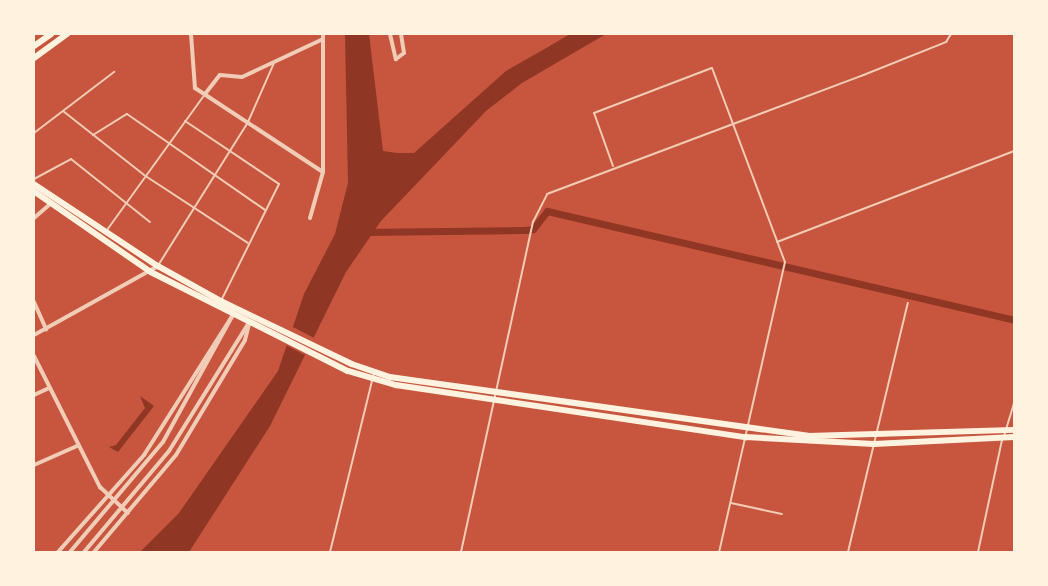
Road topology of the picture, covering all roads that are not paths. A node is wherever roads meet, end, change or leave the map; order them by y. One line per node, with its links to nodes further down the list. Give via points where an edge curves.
1 (51, 34): 8 (main road)
2 (67, 34): 9 (main road)
3 (191, 34): 12 (street, via 195,88)
4 (390, 34): 5 (street, via 396,58 404,53)
5 (401, 34)
6 (951, 34): 16 (lane, via 946,42)
7 (323, 36): 10 (street); 23 (street)
8 (34, 46)
9 (34, 58)
10 (275, 61): 12 (street, via 242,76 220,75); 15 (lane)
11 (114, 72): 13 (lane)
12 (205, 94): 14 (lane); 15 (street)
13 (63, 111): 17 (lane); 18 (lane)
14 (184, 121): 19 (lane); 20 (lane)
15 (248, 122): 20 (lane); 23 (street)
16 (733, 123): 22 (lane); 22 (lane, via 712,68 594,113); 37 (lane)
17 (34, 133)
18 (93, 135): 19 (lane, via 127,114); 24 (lane)
19 (166, 145): 24 (lane); 25 (lane)
20 (230, 151): 25 (lane); 32 (lane, via 279,184)
21 (1014, 151): 37 (lane)
22 (613, 166): 51 (lane, via 547,194 533,222)
23 (323, 172): 34 (street)
24 (144, 175): 30 (lane); 31 (lane)
25 (212, 177): 31 (lane); 32 (lane)
26 (34, 179): 30 (lane, via 70,160)
27 (34, 184): 29 (main road)
28 (34, 191): 29 (main road)
29 (53, 201): 33 (street); 36 (main road); 40 (main road)
30 (125, 202): 35 (lane); 36 (lane)
31 (193, 207): 38 (lane); 39 (lane)
32 (265, 210): 38 (lane)
33 (34, 218)
34 (310, 218)
35 (150, 222)
36 (106, 232): 39 (main road)
37 (777, 242): 55 (lane, via 784,271)
38 (248, 243): 43 (lane)
39 (158, 266): 40 (street); 43 (main road)
40 (151, 272): 43 (main road); 46 (street)
41 (34, 302): 46 (street)
42 (908, 303): 60 (lane)
43 (219, 304): 44 (main road)
44 (235, 312): 45 (main road); 63 (street, via 157,438); 64 (street, via 163,442)
45 (250, 320): 49 (main road, via 273,326); 49 (main road, via 333,363); 66 (street, via 169,451); 67 (street, via 245,340 176,455)
46 (46, 328): 47 (street)
47 (34, 335)
48 (34, 356): 50 (street)
49 (373, 376): 51 (main road); 53 (main road); 73 (lane)
50 (49, 388): 52 (street); 61 (street)
51 (494, 392): 53 (lane); 55 (main road)
52 (34, 395)
53 (492, 399): 57 (main road); 74 (lane)
54 (1014, 404): 56 (lane)
55 (747, 430): 57 (lane); 60 (main road)
56 (1011, 430): 59 (lane); 60 (main road)
57 (746, 437): 60 (main road); 65 (lane)
58 (1014, 437): 59 (main road)
59 (1003, 438): 60 (main road); 77 (lane)
60 (874, 440): 76 (lane)
61 (77, 446): 62 (street); 63 (street)
62 (34, 465)
63 (108, 496): 64 (street); 69 (street)
64 (114, 502): 66 (street); 70 (street)
65 (731, 503): 68 (lane); 75 (lane)
66 (122, 509): 67 (street); 71 (street)
67 (128, 513): 72 (street)
68 (782, 514)
69 (58, 552)
70 (70, 552)
71 (84, 552)
72 (94, 552)
73 (330, 552)
74 (461, 552)
75 (719, 552)
76 (848, 552)
77 (978, 552)

